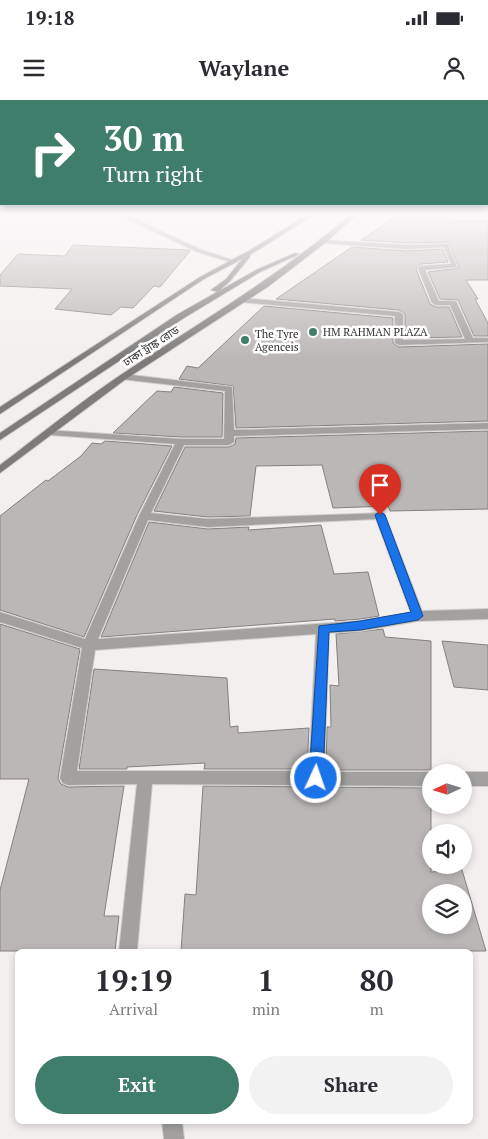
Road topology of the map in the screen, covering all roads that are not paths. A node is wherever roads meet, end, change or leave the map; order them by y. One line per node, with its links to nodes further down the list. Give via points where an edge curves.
1 (232, 261): 11 (main road)
2 (244, 261): 7 (main road, ঢাকা ট্রাঙ্ক রোড, via 228,280)
3 (280, 261): 7 (main road, ঢাকা ট্রাঙ্ক রোড)
4 (296, 261): 6 (main road, ঢাকা ট্রাঙ্ক রোড)
5 (453, 261): 9 (street, via 455,266 421,268 436,303 453,303)
6 (243, 300): 9 (street, via 399,314 398,343); 10 (main road, ঢাকা ট্রাঙ্ক রোড)
7 (181, 316): 15 (main road, ঢাকা ট্রাঙ্ক রোড)
8 (488, 340): 9 (street)
9 (470, 341)
10 (123, 377): 13 (main road, ঢাকা ট্রাঙ্ক রোড); 14 (street, via 229,389)
11 (0, 411)
12 (488, 426): 14 (street)
13 (50, 432): 16 (street); 17 (main road, ঢাকা ট্রাঙ্ক রোড)
14 (229, 433): 16 (street, via 229,442)
15 (0, 437)
16 (181, 442): 18 (street)
17 (0, 470)
18 (144, 516): 20 (street, via 208,523 380,515); 23 (street)
19 (488, 614): 20 (street)
20 (418, 616): 22 (street)
21 (0, 618): 23 (street)
22 (323, 629): 23 (street); 25 (street)
23 (90, 645): 24 (street, via 68,778)
24 (145, 778): 25 (street); 29 (street)
25 (316, 778): 26 (street)
26 (422, 779)
27 (472, 779): 28 (street)
28 (488, 779)
29 (128, 949)
30 (172, 1124): 31 (street)
31 (174, 1139)

